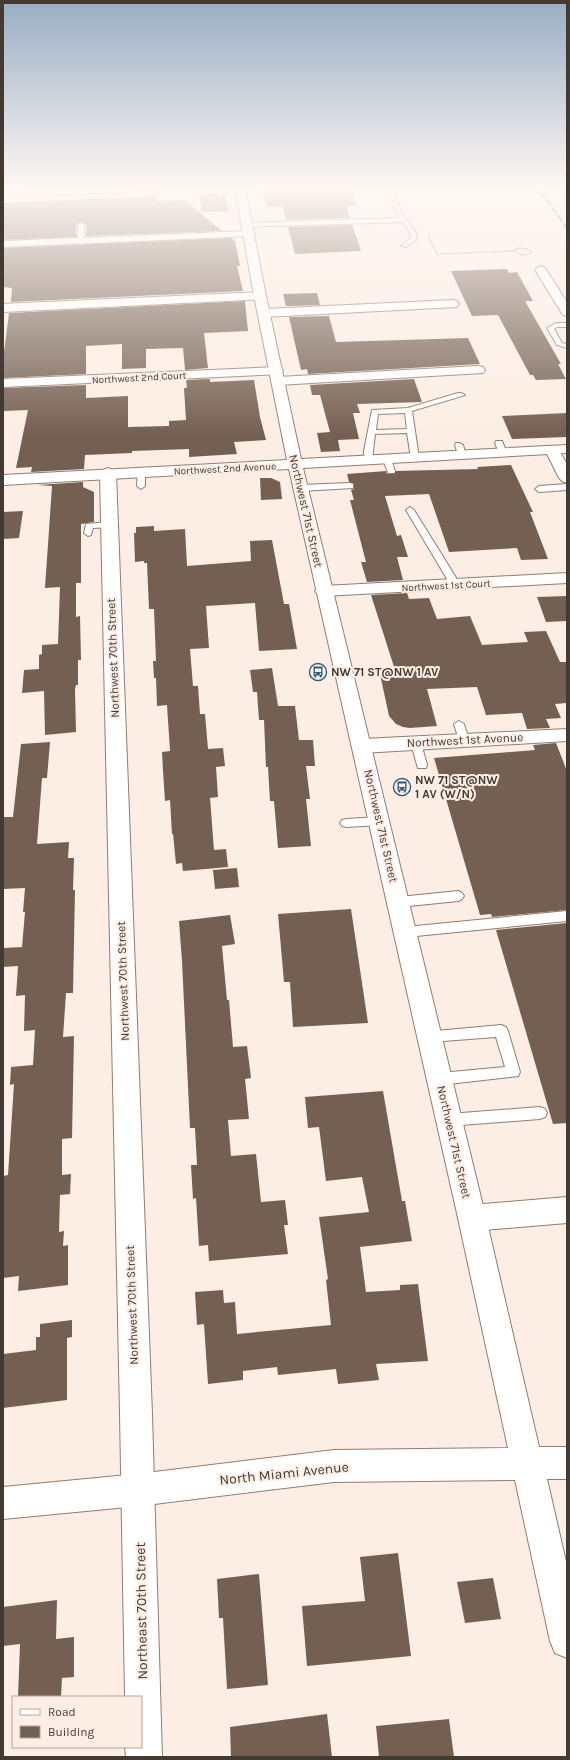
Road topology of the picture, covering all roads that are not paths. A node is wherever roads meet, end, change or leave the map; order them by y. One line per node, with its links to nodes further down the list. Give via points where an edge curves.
1 (256, 270): 3 (street, Northwest 71st Street)
2 (541, 270): 6 (street)
3 (260, 296): 5 (street); 7 (street, Northwest 71st Street)
4 (453, 304): 7 (street)
5 (3, 308)
6 (567, 312)
7 (264, 313): 11 (street, Northwest 71st Street)
8 (567, 325): 9 (lane, via 550,328 559,344)
9 (567, 346)
10 (478, 370): 11 (street, Northwest 2nd Court)
11 (277, 376): 12 (street, Northwest 2nd Court); 21 (street, Northwest 71st Street)
12 (3, 383)
13 (461, 395): 14 (lane)
14 (408, 410): 15 (lane); 16 (lane, via 375,412)
15 (412, 431): 16 (lane); 19 (lane)
16 (371, 432): 20 (lane)
17 (567, 449): 18 (street, Northwest 2nd Avenue)
18 (552, 450): 19 (street, Northwest 2nd Avenue, via 460,450); 23 (street)
19 (415, 458): 20 (street, Northwest 2nd Avenue, via 389,465)
20 (368, 460): 21 (street, Northwest 2nd Avenue)
21 (296, 464): 22 (street, Northwest 2nd Avenue, via 141,479); 26 (street, Northwest 71st Street)
22 (108, 473): 24 (street, Northwest 2nd Avenue); 51 (street, Northwest 70th Street, via 99,529)
23 (567, 478)
24 (3, 480)
25 (350, 486): 26 (lane)
26 (301, 488): 32 (street, Northwest 71st Street)
27 (567, 488): 28 (lane)
28 (539, 489)
29 (410, 510): 31 (lane)
30 (567, 578): 31 (street, Northwest 1st Court)
31 (455, 584): 32 (street, Northwest 1st Court)
32 (324, 592): 35 (street, Northwest 71st Street)
33 (567, 735): 34 (street, Northwest 1st Avenue, via 462,732)
34 (416, 743): 35 (street, Northwest 1st Avenue); 36 (lane)
35 (362, 746): 37 (street, Northwest 71st Street)
36 (422, 765)
37 (380, 821): 38 (lane); 40 (street, Northwest 71st Street)
38 (346, 823)
39 (458, 896): 40 (lane)
40 (399, 902): 42 (street, Northwest 71st Street)
41 (567, 916): 42 (lane)
42 (406, 932): 43 (street, Northwest 71st Street)
43 (430, 1036): 44 (street, Northwest 71st Street); 44 (lane, via 501,1030 513,1072)
44 (440, 1078): 46 (street, Northwest 71st Street)
45 (540, 1113): 46 (lane)
46 (449, 1120): 48 (street, Northwest 71st Street)
47 (567, 1210): 48 (street)
48 (472, 1218): 49 (street, Northwest 71st Street)
49 (527, 1463): 50 (street, North Miami Avenue); 51 (street, North Miami Avenue, via 334,1466); 53 (street, Northwest 71st Street)
50 (567, 1463)
51 (138, 1490): 52 (street, North Miami Avenue); 54 (street, Northeast 70th Street)
52 (3, 1503)
53 (567, 1641)
54 (144, 1757)

